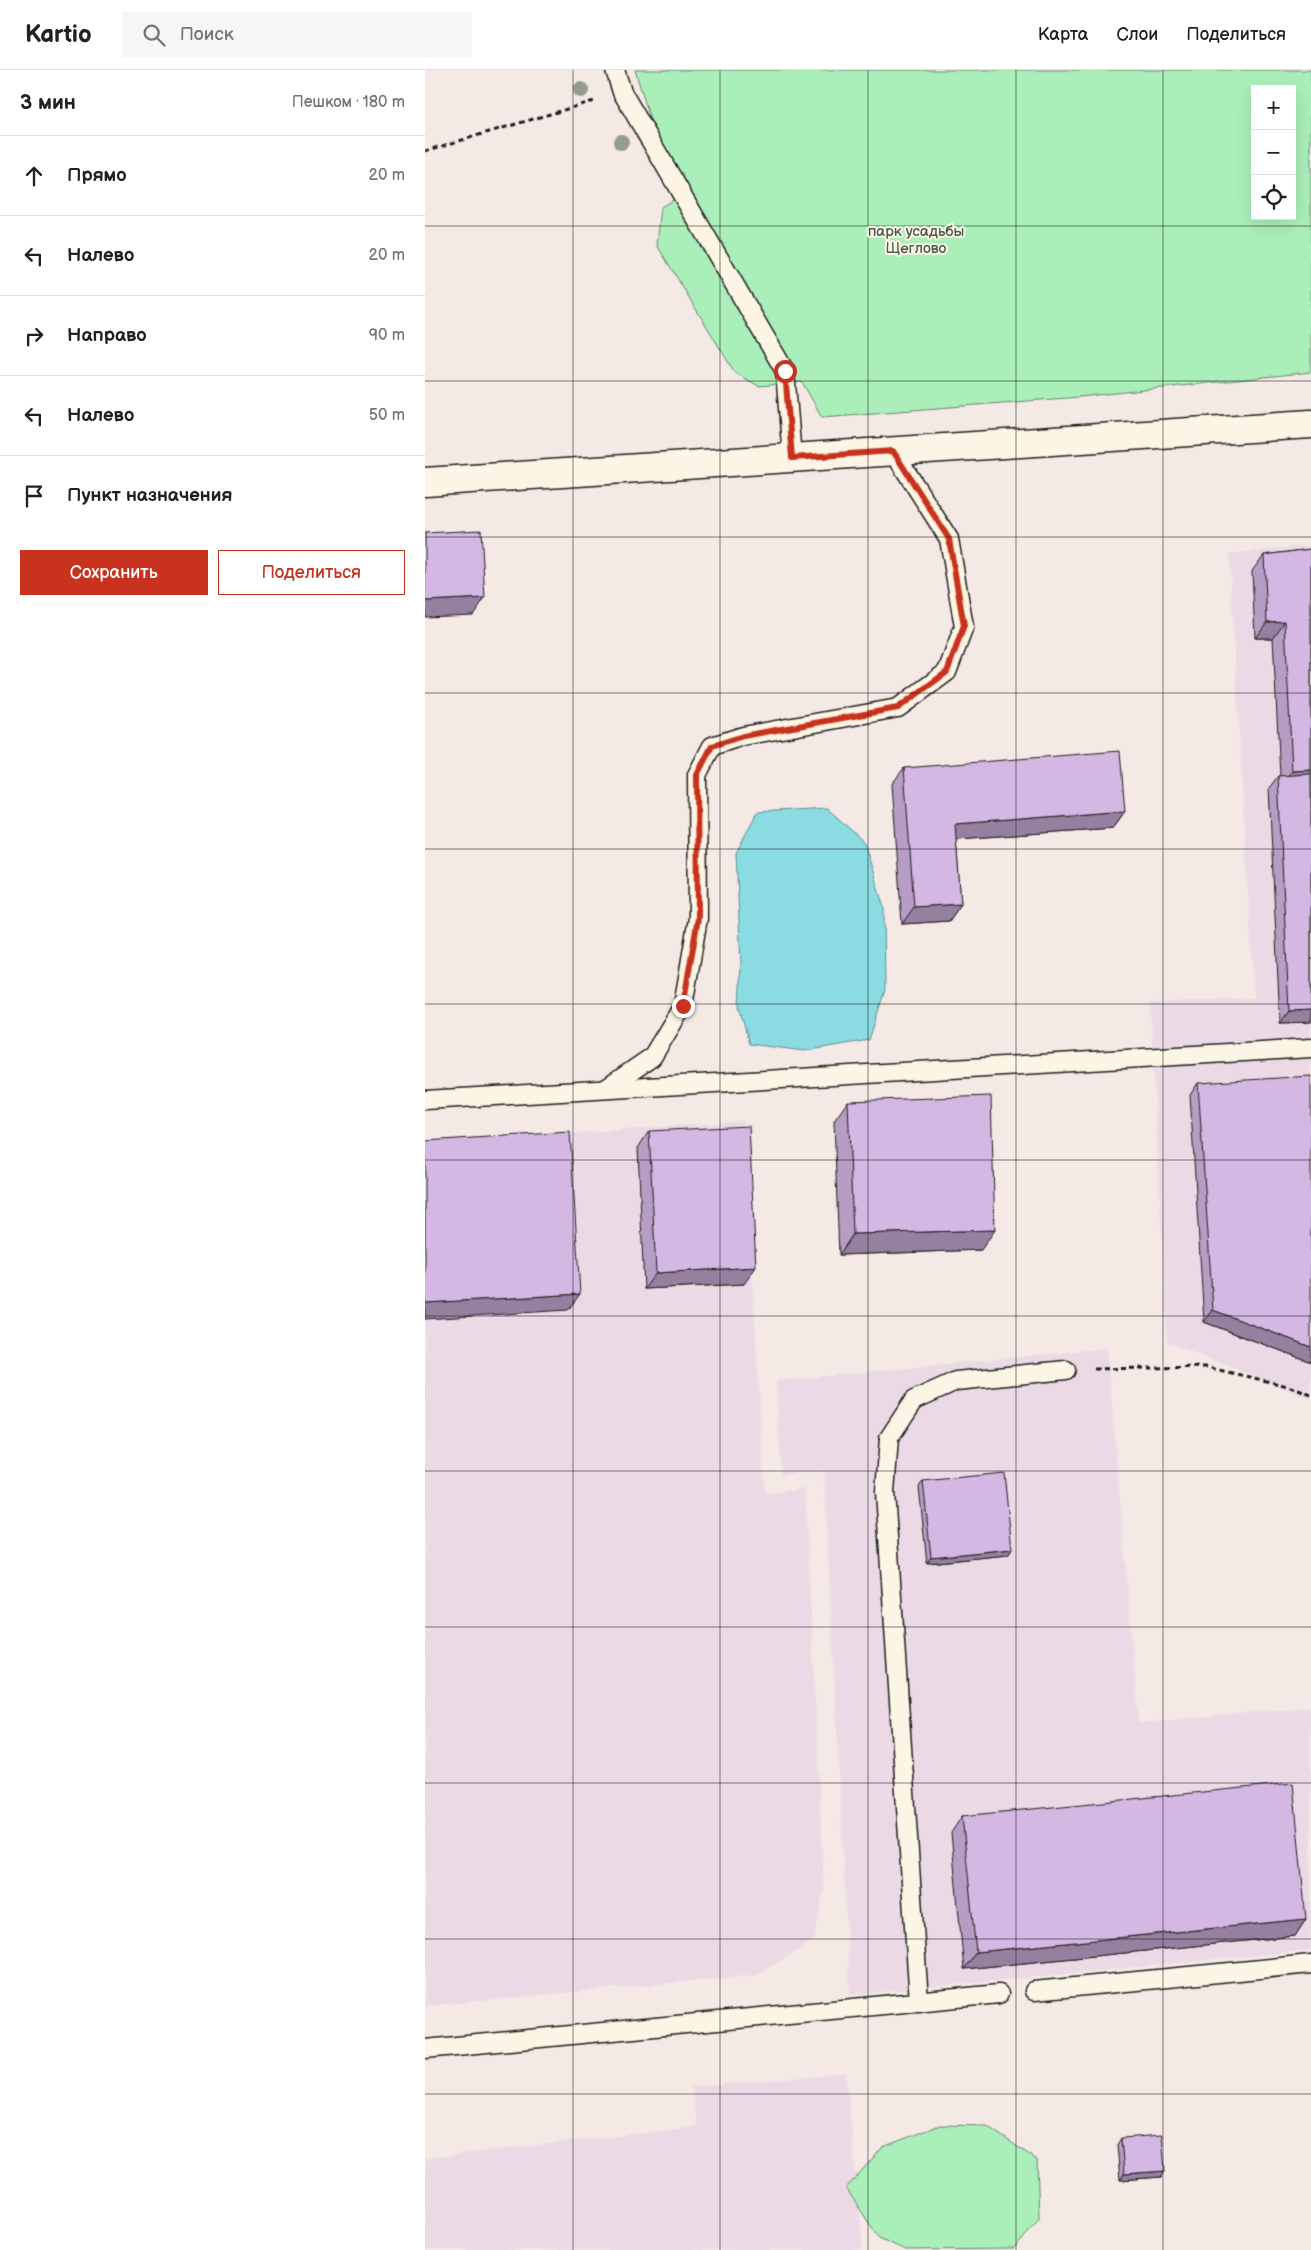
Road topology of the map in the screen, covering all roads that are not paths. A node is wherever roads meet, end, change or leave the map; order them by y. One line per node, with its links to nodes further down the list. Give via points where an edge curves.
1 (615, 70): 4 (lane, via 622,92 785,371)
2 (1311, 424): 3 (main road)
3 (893, 451): 4 (main road); 7 (lane, via 949,539 964,626 947,672 898,708 743,736 712,746 697,775 698,918 683,1006 652,1058)
4 (792, 458): 5 (main road)
5 (425, 482)
6 (1311, 1048): 7 (lane)
7 (606, 1089): 8 (lane)
8 (425, 1100)
9 (1065, 1370): 13 (lane, via 956,1381 914,1400 889,1438 885,1492)
10 (1311, 1964): 11 (lane)
11 (1034, 1991)
12 (999, 1994): 13 (lane)
13 (919, 2002): 14 (lane)
14 (425, 2049)

